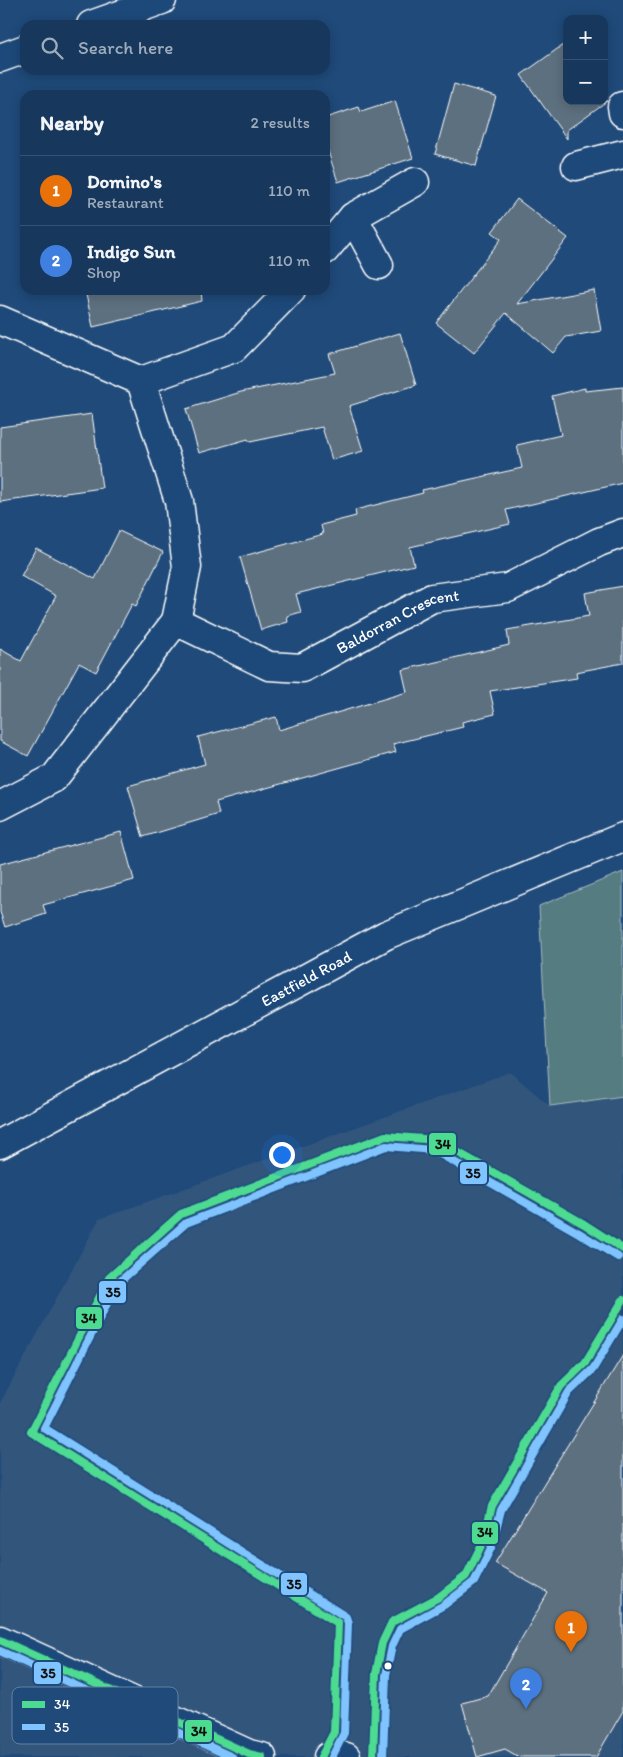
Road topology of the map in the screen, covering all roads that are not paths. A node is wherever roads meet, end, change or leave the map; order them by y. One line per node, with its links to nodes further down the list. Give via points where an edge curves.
1 (162, 0): 2 (street)
2 (105, 20)
3 (20, 51): 4 (street)
4 (0, 58)
5 (623, 154): 6 (street)
6 (576, 166)
7 (415, 182): 8 (street)
8 (353, 217): 9 (street); 10 (street)
9 (330, 244)
10 (379, 265)
11 (286, 295): 13 (street, via 234,348)
12 (1, 322): 13 (street)
13 (141, 382): 15 (street, via 179,501 187,567)
14 (623, 533): 15 (street, Baldorran Crescent, via 508,588 432,598 302,668 269,666)
15 (176, 621): 16 (street, via 54,778)
16 (0, 806)
17 (623, 837): 18 (street, Eastfield Road, via 386,935)
18 (0, 1144)
19 (0, 1640): 20 (street)
20 (103, 1687)
21 (178, 1721): 22 (street)
22 (262, 1757)
23 (328, 1757): 24 (street)
24 (346, 1757)

